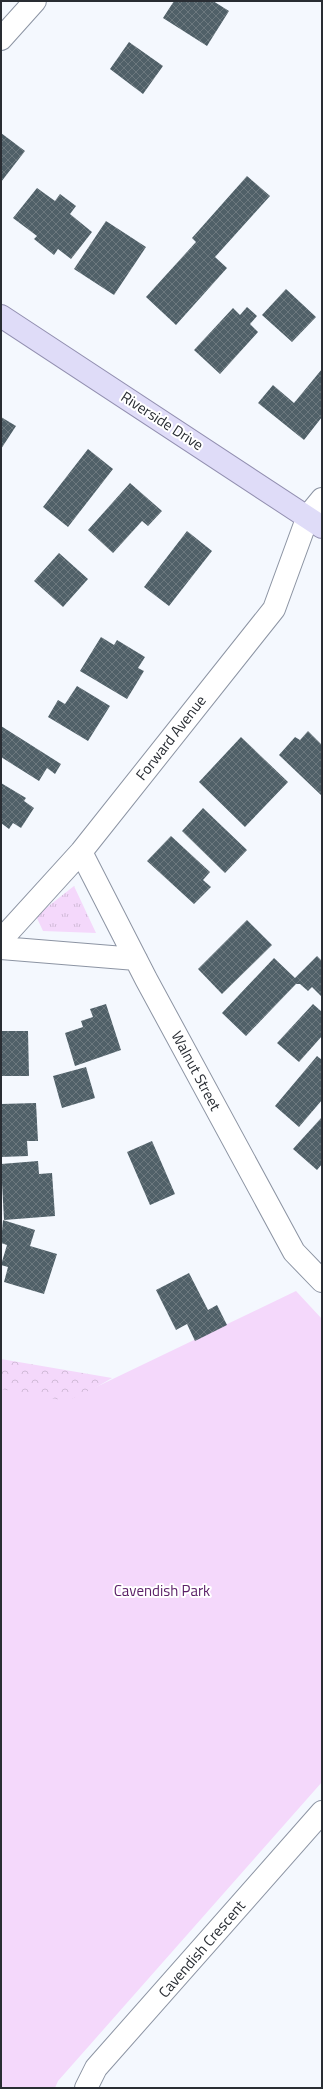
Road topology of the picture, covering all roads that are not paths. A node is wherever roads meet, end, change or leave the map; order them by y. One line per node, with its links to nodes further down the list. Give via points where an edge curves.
1 (35, 1): 2 (street)
2 (1, 39)
3 (1, 316): 5 (main road, Riverside Drive)
4 (322, 499): 5 (street, Forward Avenue)
5 (315, 521): 6 (street, Forward Avenue, via 274,609)
6 (81, 852): 7 (street, Forward Avenue); 9 (street, Walnut Street)
7 (1, 940)
8 (1, 948): 9 (street)
9 (136, 959): 10 (street, Walnut Street, via 294,1252)
10 (322, 1281)
11 (322, 1812): 12 (street, Cavendish Crescent, via 96,2068)
12 (86, 2088)

